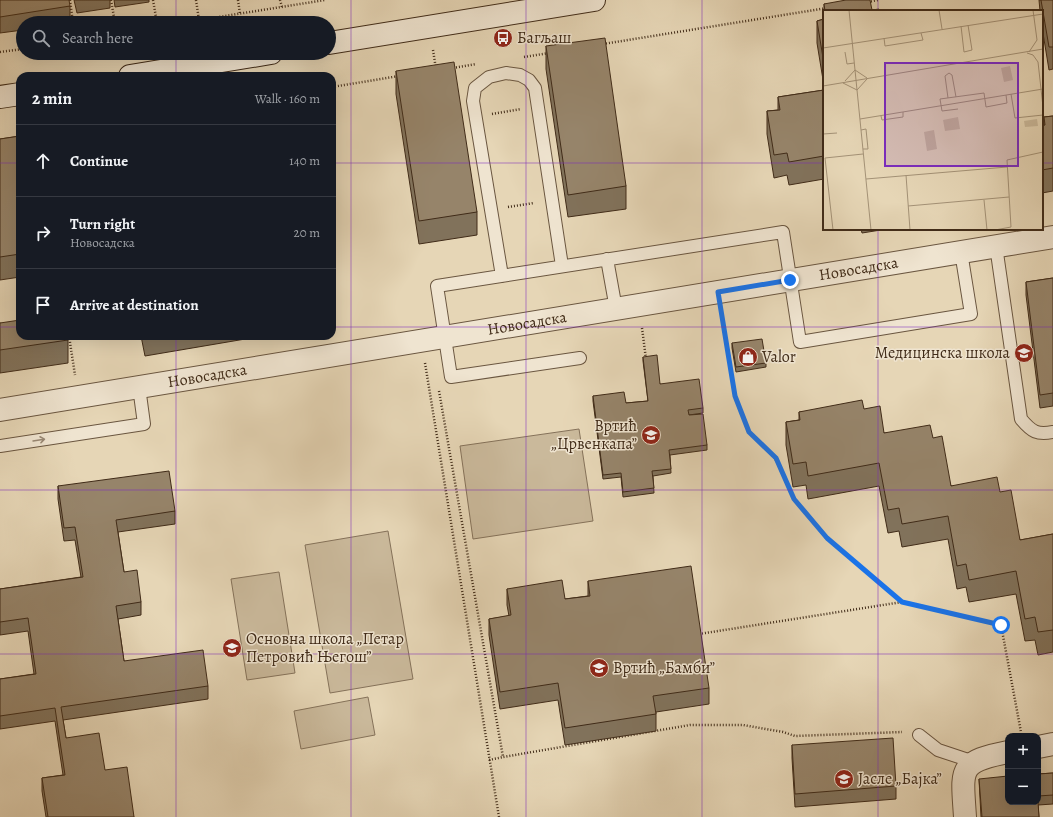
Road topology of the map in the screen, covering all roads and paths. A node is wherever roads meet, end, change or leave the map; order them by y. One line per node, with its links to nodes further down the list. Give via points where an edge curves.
1 (70, 0): 14 (path)
2 (111, 0): 15 (path)
3 (154, 0): 16 (path)
4 (196, 0): 17 (path)
5 (238, 0): 13 (path)
6 (280, 0): 11 (path)
7 (325, 0): 11 (path)
8 (594, 0): 19 (street)
9 (878, 0): 10 (path)
10 (862, 2)
11 (282, 7): 13 (path)
12 (831, 8): 20 (path)
13 (240, 14): 18 (path)
14 (72, 16)
15 (114, 16)
16 (156, 16)
17 (199, 16)
18 (227, 16)
19 (336, 42)
20 (596, 45)
21 (16, 50): 23 (path)
22 (556, 51): 24 (path)
23 (0, 52)
24 (517, 58)
25 (227, 60): 30 (street)
26 (477, 64): 27 (path)
27 (450, 68)
28 (443, 69): 29 (path)
29 (436, 70)
30 (154, 72)
31 (406, 75): 32 (path)
32 (336, 86)
33 (16, 95): 34 (street)
34 (0, 97)
35 (538, 106): 36 (path); 36 (lane, via 535,88 529,80 520,75 506,73 489,77 475,88); 37 (lane)
36 (476, 116): 38 (lane)
37 (552, 200): 38 (path); 43 (lane)
38 (491, 210): 44 (lane)
39 (1053, 237): 40 (street, Новосадска)
40 (996, 246): 41 (street, Новосадска); 58 (lane, via 1021,419 1040,434)
41 (961, 252): 45 (street, Новосадска); 45 (lane, via 972,314 800,342)
42 (607, 259): 43 (lane); 45 (lane, via 783,232); 48 (lane)
43 (562, 266): 44 (lane)
44 (502, 276): 49 (lane, via 436,286)
45 (790, 280): 46 (street, Новосадска)
46 (718, 292): 47 (street, Новосадска); 60 (path, via 735,396 749,432 776,458 794,499 827,538)
47 (639, 305): 48 (street, Новосадска); 53 (path)
48 (616, 309): 49 (street, Новосадска)
49 (446, 337): 51 (street, Новосадска); 52 (lane, via 451,376)
50 (70, 340): 56 (path)
51 (421, 341): 55 (street, Новосадска); 68 (path)
52 (580, 358)
53 (647, 361)
54 (438, 385): 67 (path)
55 (139, 387): 56 (street, Новосадска); 59 (lane, one-way to 55, via 144,424)
56 (78, 397): 57 (street, Новосадска)
57 (0, 410)
58 (1053, 432)
59 (0, 446)
60 (902, 602): 61 (path); 62 (path, via 1001,625)
61 (699, 634)
62 (1021, 733)
63 (919, 735): 67 (path, via 904,732 795,736 743,725 690,725); 69 (lane, via 938,750)
64 (1053, 744): 65 (street)
65 (1041, 746)
66 (1005, 753): 69 (street, via 986,756)
67 (503, 757): 68 (path)
68 (489, 760): 70 (path)
69 (974, 762): 71 (street, via 964,773)
70 (499, 817)
71 (965, 817)

